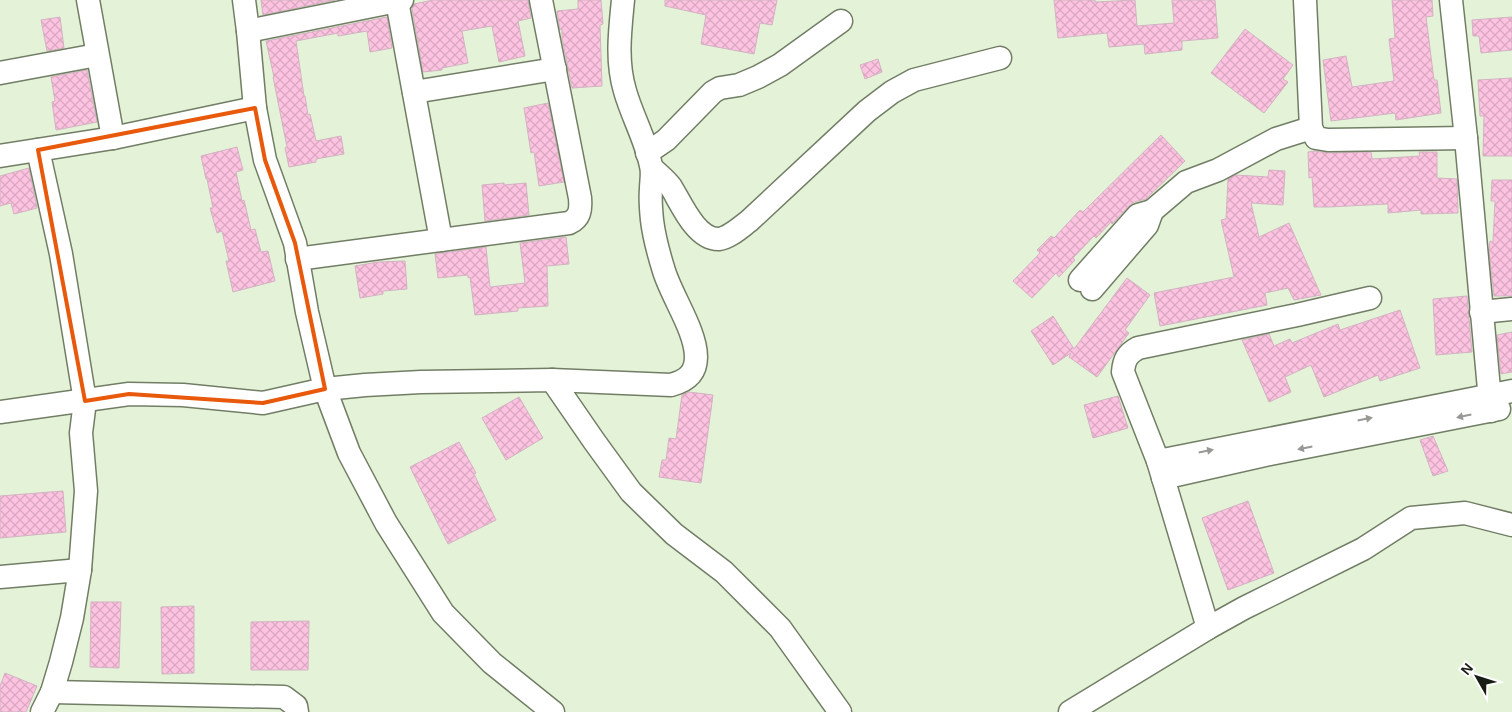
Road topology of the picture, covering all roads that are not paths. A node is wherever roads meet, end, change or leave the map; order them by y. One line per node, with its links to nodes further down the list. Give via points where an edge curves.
1 (88, 0): 10 (street)
2 (244, 0): 9 (street)
3 (399, 0): 9 (street); 14 (street)
4 (541, 0): 12 (street)
5 (623, 0): 21 (street, via 619,62)
6 (1305, 0): 16 (street)
7 (1451, 0): 18 (street)
8 (841, 21): 21 (street, via 780,65 739,85 713,92)
9 (248, 31): 15 (street)
10 (97, 55): 13 (street); 17 (street)
11 (1000, 58): 21 (street, via 914,80 892,92 867,111 749,222 720,239 710,237 696,227 670,185)
12 (555, 69): 14 (street); 22 (street, via 580,198 579,215 569,223)
13 (0, 73)
14 (414, 92): 22 (street)
15 (255, 108): 17 (street); 23 (street, via 265,160 295,244)
16 (1311, 128): 18 (street, via 1316,138 1328,140); 24 (street, via 1276,139 1218,170 1186,182 1152,211 1147,225)
17 (112, 138): 19 (street)
18 (1466, 138): 27 (street)
19 (38, 150): 20 (street); 31 (street, via 61,254)
20 (0, 156)
21 (649, 160): 28 (street, via 652,220 659,252 666,278 690,330 696,356 695,368 682,382 671,384)
22 (441, 240): 23 (street)
23 (297, 259): 29 (street)
24 (1086, 285)
25 (1370, 298): 34 (street, via 1138,348 1129,353 1123,372)
26 (1512, 309): 27 (street)
27 (1481, 312): 32 (street)
28 (552, 380): 29 (street, via 421,382); 43 (street, via 631,492 674,534 724,572 780,628)
29 (325, 389): 31 (street, via 263,403 129,394); 42 (street, via 349,453 381,514 443,613 492,663)
30 (1512, 391): 32 (street)
31 (85, 401): 33 (street); 36 (street, via 81,433 86,491)
32 (1497, 404): 34 (street)
33 (1, 407)
34 (1161, 469): 38 (street)
35 (1512, 525): 38 (street, via 1465,513 1411,518 1363,549)
36 (80, 570): 37 (street); 39 (street, via 72,618)
37 (0, 578)
38 (1208, 628): 44 (street)
39 (52, 692): 40 (street); 41 (street, via 284,697 296,706)
40 (42, 712)
41 (297, 712)
42 (553, 712)
43 (840, 712)
44 (1070, 712)

